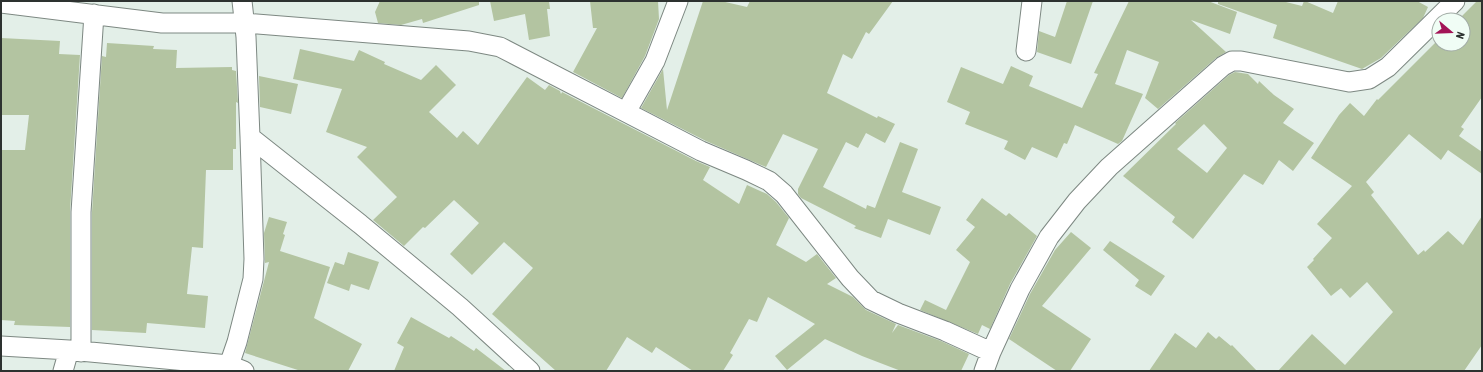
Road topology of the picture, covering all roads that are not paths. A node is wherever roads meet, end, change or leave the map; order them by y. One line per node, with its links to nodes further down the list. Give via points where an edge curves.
1 (242, 1): 7 (street)
2 (678, 1): 9 (street, via 655,62)
3 (1032, 1): 8 (street)
4 (1454, 1): 13 (street, via 1388,67 1369,79 1350,82 1241,61 1232,61 1223,66 1109,167 1077,201 1049,237 1020,289)
5 (9, 3): 6 (street)
6 (94, 14): 7 (street, via 162,23); 12 (street)
7 (244, 23): 9 (street, via 469,41 500,47); 10 (street)
8 (1026, 50)
9 (626, 112): 13 (street, via 701,151 769,181 784,194 850,278 871,300)
10 (250, 137): 14 (street, via 253,279 237,342); 16 (street, via 460,307)
11 (1, 346): 12 (street)
12 (75, 351): 14 (street); 15 (street)
13 (991, 352): 17 (street)
14 (234, 369)
15 (63, 371)
16 (530, 371)
17 (984, 371)

